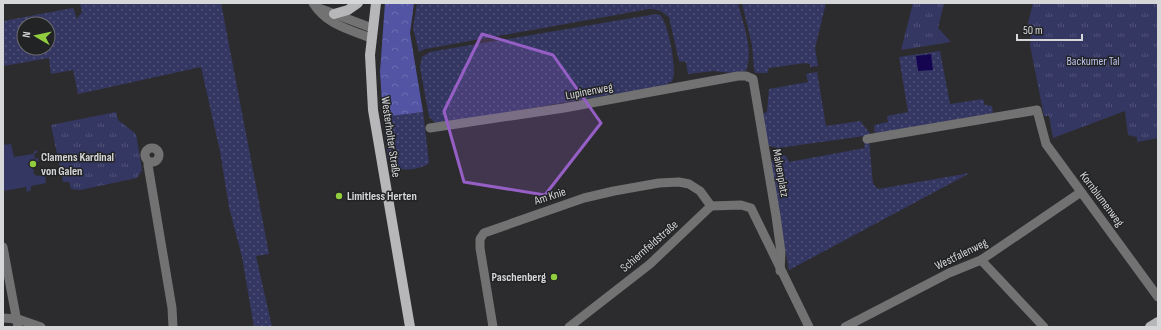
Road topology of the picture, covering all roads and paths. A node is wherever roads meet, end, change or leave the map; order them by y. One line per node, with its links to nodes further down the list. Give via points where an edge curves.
1 (358, 3): 4 (main road, via 348,10)
2 (376, 3): 5 (main road, Westerholter Straße)
3 (314, 5): 4 (street); 5 (street, via 322,16 330,21)
4 (334, 14): 5 (street)
5 (372, 33): 21 (main road, Westerholter Straße, via 373,110)
6 (753, 79): 7 (street, Lupinenweg, via 738,76 564,108); 14 (street, Malvenplatz, via 776,216 781,252)
7 (430, 128)
8 (867, 139): 10 (street, Kornblumenweg, via 1037,110 1046,144)
9 (149, 162): 20 (street)
10 (1081, 192): 13 (street, Westfalenweg); 15 (street, Kornblumenweg)
11 (711, 206): 14 (street, via 741,204 751,208); 22 (street, Am Knie, via 700,191 689,184 659,183 584,198 484,232 480,239 480,248); 23 (street, Schiernfeldstraße, via 650,264)
12 (3, 248): 18 (street)
13 (981, 260): 25 (street, Westfalenweg, via 949,273); 26 (street)
14 (780, 271): 24 (street)
15 (1158, 297)
16 (3, 318): 18 (street)
17 (1158, 322): 27 (main road)
18 (18, 323): 19 (street)
19 (41, 327)
20 (173, 327)
21 (410, 327)
22 (493, 327)
23 (569, 327)
24 (809, 327)
25 (845, 327)
26 (1044, 327)
27 (1150, 327)

